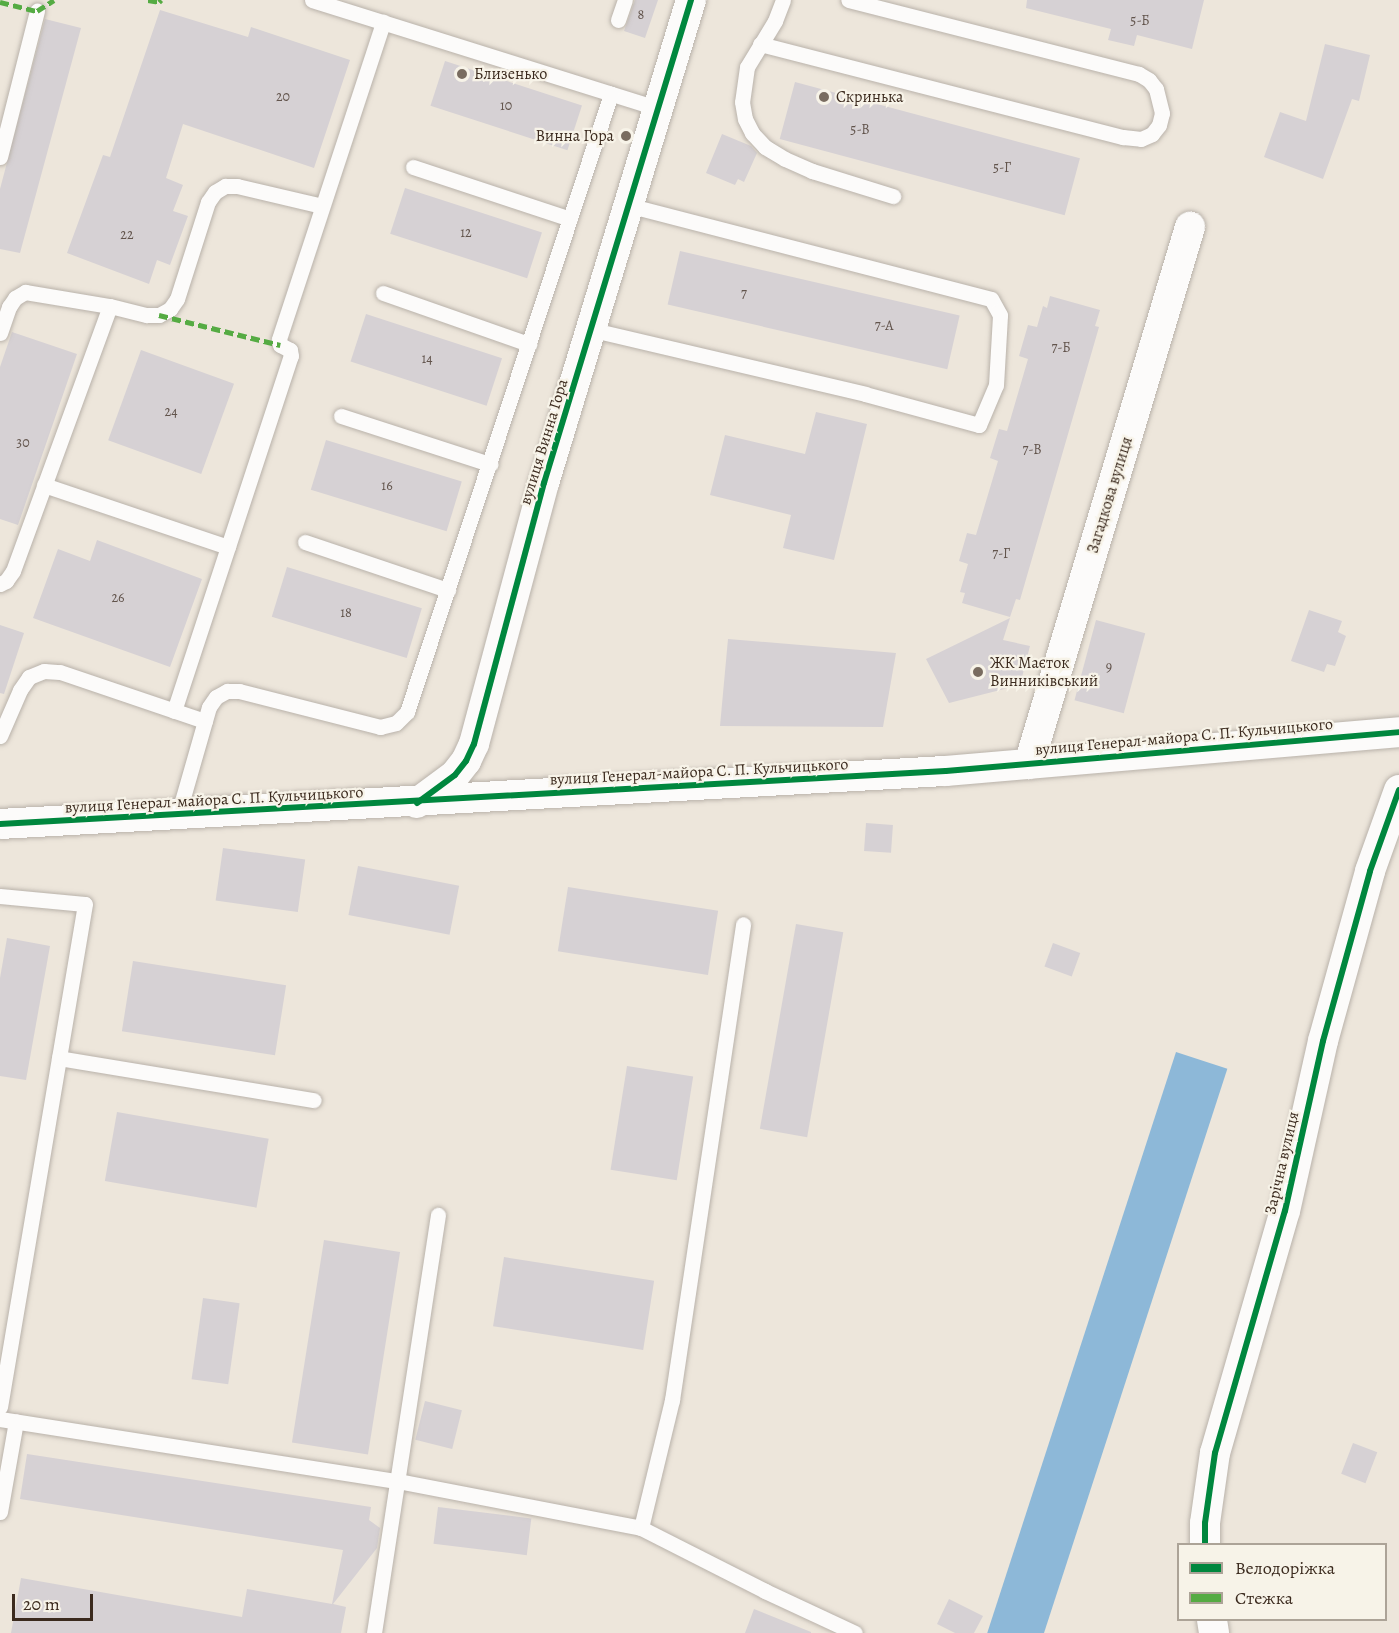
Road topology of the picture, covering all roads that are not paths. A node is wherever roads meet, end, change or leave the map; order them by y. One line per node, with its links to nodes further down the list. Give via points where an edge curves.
1 (312, 0): 8 (lane)
2 (625, 0): 7 (lane)
3 (691, 0): 11 (street, вулиця Винна Гора)
4 (783, 0): 9 (lane, via 776,21)
5 (848, 0): 9 (lane, via 1139,74 1156,89 1162,113 1159,125 1141,139 1123,137)
6 (37, 11): 12 (lane)
7 (618, 20)
8 (383, 22): 10 (lane); 15 (lane)
9 (760, 44): 14 (lane, via 747,67 742,102 752,133 784,159)
10 (611, 94): 11 (lane); 17 (lane)
11 (660, 110): 16 (street, вулиця Винна Гора)
12 (0, 157)
13 (413, 167): 17 (lane)
14 (893, 196)
15 (322, 206): 20 (lane, via 225,186 208,202 177,299 170,309 159,315 147,315); 28 (lane, via 279,339 291,356)
16 (631, 206): 21 (street, вулиця Винна Гора); 21 (lane, via 991,299 1000,315 996,385 979,425)
17 (570, 219): 23 (lane)
18 (1190, 227): 35 (street, Загадкова вулиця)
19 (383, 293): 23 (lane)
20 (110, 306): 22 (lane, via 26,292 9,307); 26 (lane)
21 (593, 330): 37 (street, вулиця Винна Гора, via 544,483 474,744 455,775)
22 (0, 333)
23 (529, 344): 25 (lane)
24 (341, 416): 25 (lane)
25 (490, 464): 30 (lane)
26 (44, 485): 28 (lane); 29 (lane, via 13,571)
27 (305, 542): 30 (lane)
28 (228, 548): 31 (lane)
29 (0, 584)
30 (448, 590): 32 (lane, via 411,705 396,723 372,726 239,691 227,691 216,697)
31 (174, 711): 32 (lane); 34 (lane, via 60,672 44,671 29,677 20,690)
32 (205, 722): 38 (lane)
33 (1399, 732): 35 (street, вулиця Генерал-майора С. П. Кульчицького)
34 (0, 736)
35 (1029, 764): 37 (street, вулиця Генерал-майора С. П. Кульчицького)
36 (1399, 790): 51 (street, Зарічна вулиця, via 1370,871 1323,1041 1285,1211 1215,1453)
37 (417, 802): 38 (street, вулиця Генерал-майора С. П. Кульчицького)
38 (178, 815): 39 (street, вулиця Генерал-майора С. П. Кульчицького)
39 (0, 824)
40 (0, 896): 42 (lane, via 85,904)
41 (743, 924): 50 (lane, via 672,1400)
42 (59, 1058): 43 (lane); 45 (lane)
43 (314, 1100)
44 (438, 1215): 48 (lane)
45 (0, 1407)
46 (0, 1419): 47 (lane)
47 (16, 1422): 48 (lane); 49 (lane)
48 (398, 1481): 50 (lane); 52 (lane)
49 (0, 1512)
50 (641, 1528): 53 (lane)
51 (1206, 1543)
52 (374, 1633)
53 (855, 1633)

